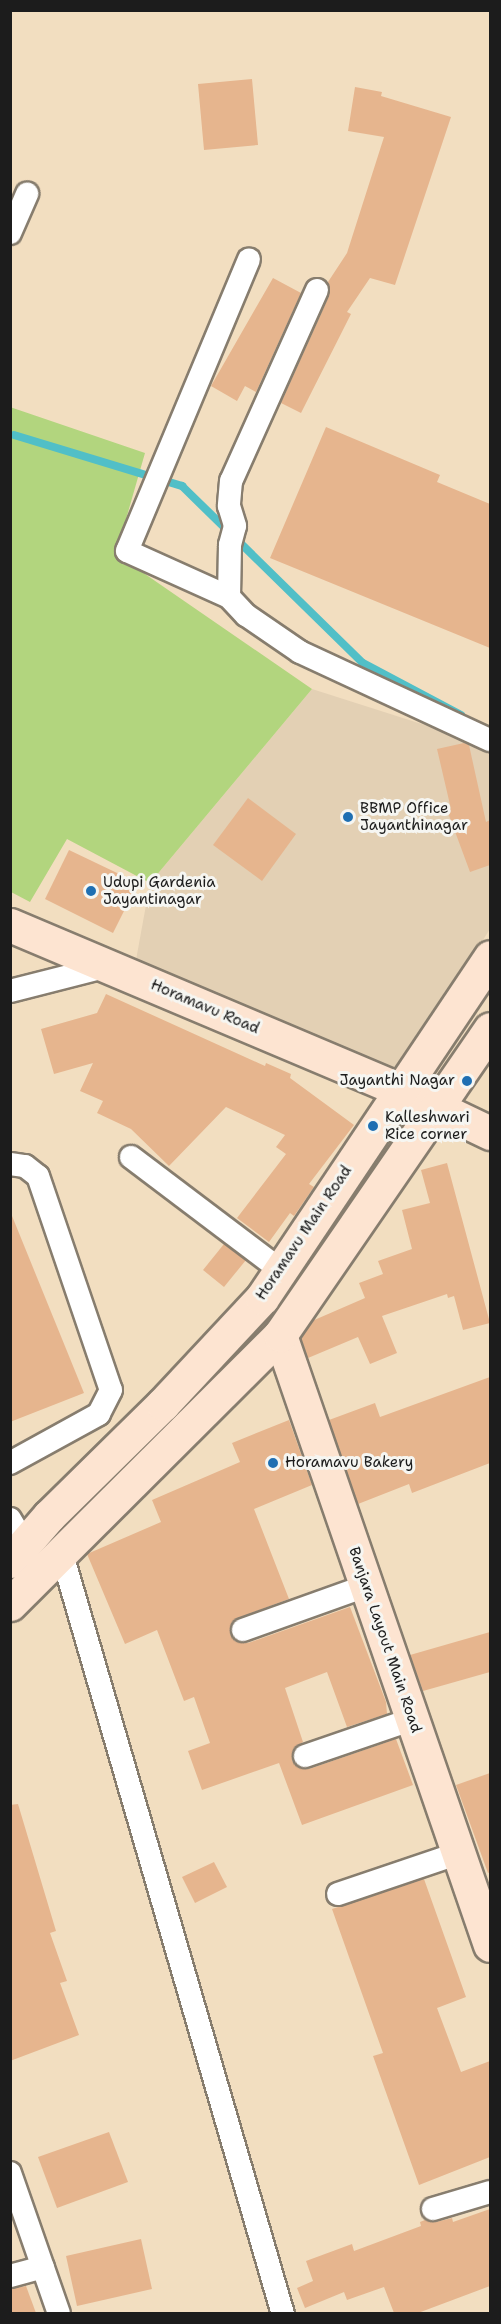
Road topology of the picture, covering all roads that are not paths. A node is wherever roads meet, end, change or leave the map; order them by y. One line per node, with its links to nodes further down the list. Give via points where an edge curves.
1 (27, 194): 2 (street)
2 (10, 233)
3 (249, 259): 5 (street, via 127,550)
4 (317, 290): 5 (street, via 231,481)
5 (229, 597): 6 (street, via 246,615 300,652)
6 (490, 740)
7 (10, 925): 9 (main road, Horamavu Road)
8 (490, 957): 12 (main road, Horamavu Main Road)
9 (108, 966): 10 (street); 12 (main road, Horamavu Road)
10 (10, 991)
11 (490, 1029): 13 (main road)
12 (400, 1090): 13 (main road, Horamavu Road); 17 (main road, Horamavu Main Road)
13 (437, 1109): 14 (main road, Horamavu Road); 18 (main road)
14 (490, 1133)
15 (131, 1157): 17 (street)
16 (10, 1164): 19 (street, via 25,1166 38,1176 111,1390 99,1414)
17 (282, 1271): 20 (main road, Horamavu Main Road, via 262,1298 171,1395)
18 (280, 1335): 21 (main road); 22 (main road, Banjara Layout Main Road)
19 (10, 1463)
20 (15, 1541)
21 (61, 1551): 23 (main road); 36 (street)
22 (366, 1586): 24 (street); 25 (main road, Banjara Layout Main Road)
23 (10, 1604)
24 (243, 1629)
25 (413, 1719): 26 (street); 27 (main road, Banjara Layout Main Road)
26 (304, 1756)
27 (459, 1853): 28 (street); 29 (main road, Banjara Layout Main Road)
28 (338, 1894)
29 (489, 1936)
30 (10, 2173): 33 (street)
31 (490, 2192): 32 (street)
32 (433, 2209)
33 (43, 2267): 34 (street); 35 (street)
34 (10, 2276)
35 (58, 2313)
36 (283, 2313)

